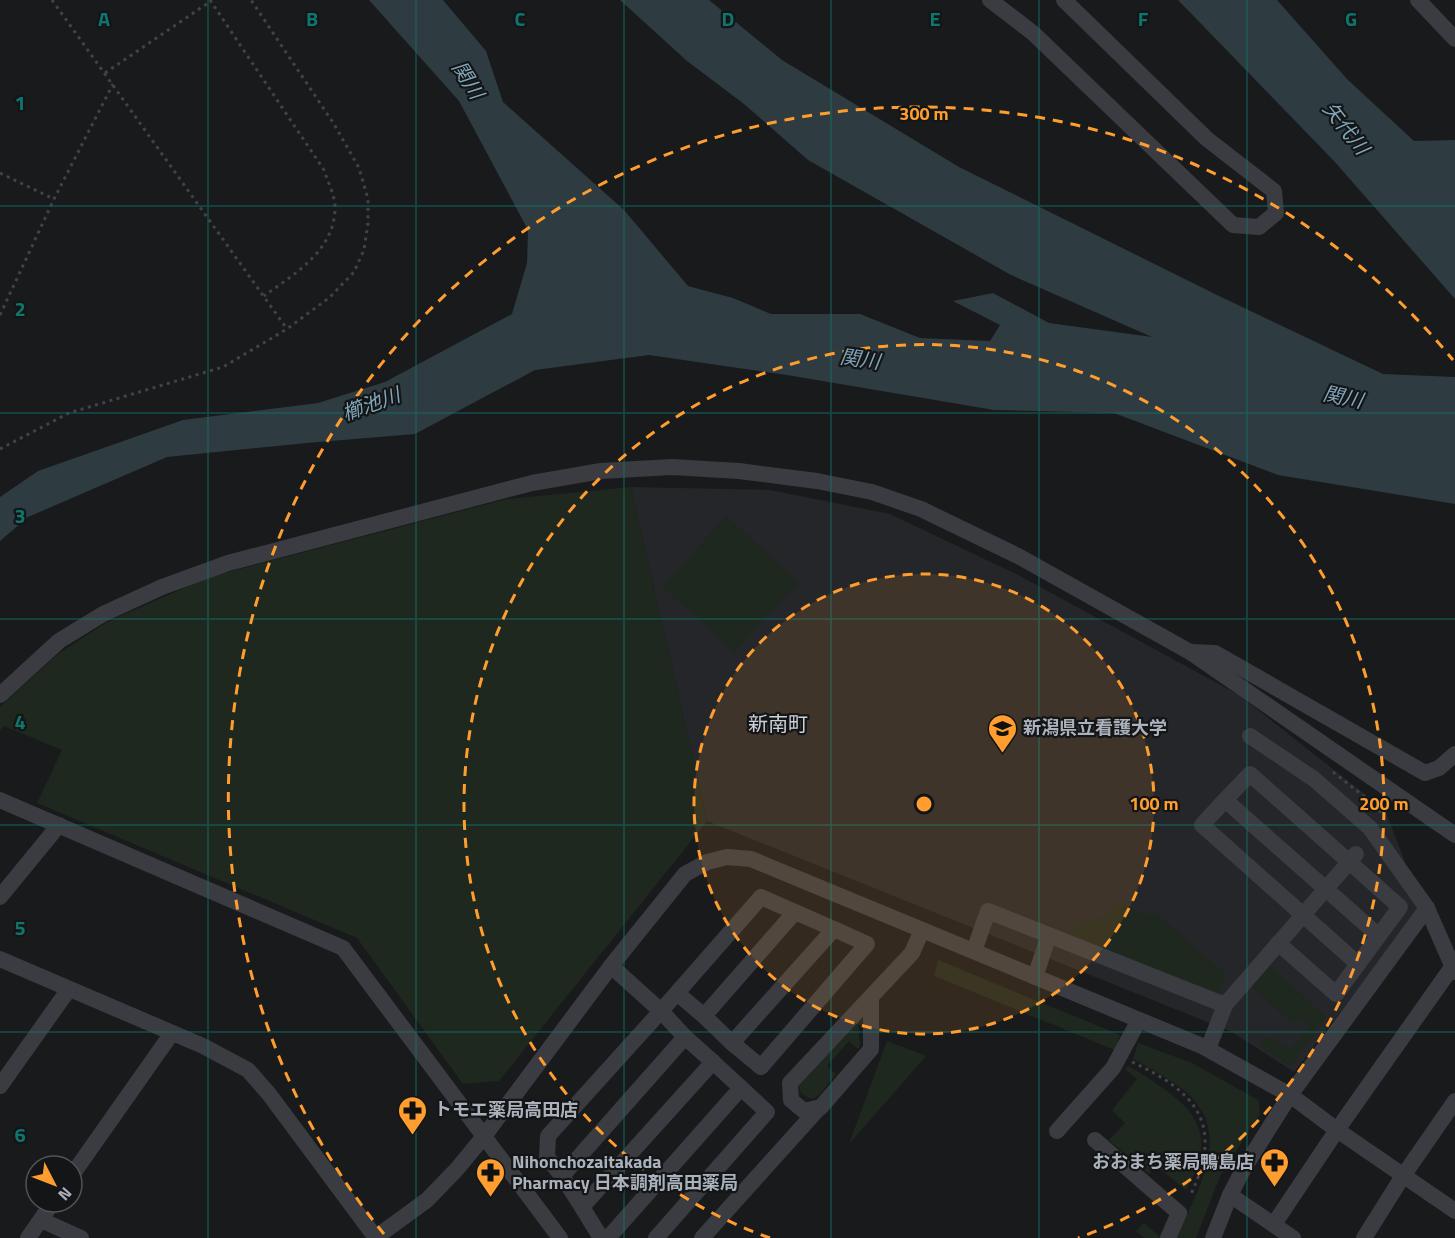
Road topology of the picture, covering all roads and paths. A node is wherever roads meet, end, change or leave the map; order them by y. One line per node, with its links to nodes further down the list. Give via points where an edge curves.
1 (52, 0): 8 (path)
2 (251, 0): 14 (path, via 334,124 359,168 368,199 364,250 354,272 330,297)
3 (990, 0): 4 (street, via 1033,33 1233,225 1259,227 1276,213 1274,191 1207,139)
4 (1064, 0)
5 (1418, 0): 7 (street)
6 (211, 1): 8 (path); 12 (path, via 324,170 332,190 335,209 323,248)
7 (1455, 39)
8 (105, 73): 9 (path)
9 (113, 84): 11 (path); 12 (path)
10 (0, 173): 11 (path)
11 (54, 199): 13 (path)
12 (264, 296): 14 (path)
13 (0, 315)
14 (287, 329): 15 (path, via 223,367 69,413)
15 (0, 449)
16 (1190, 652): 17 (street, via 1018,556 921,509 872,492 817,481 672,467 601,471 532,483 228,563 103,614 59,641); 19 (street, via 1215,653 1425,773 1439,768); 20 (street)
17 (0, 695)
18 (1250, 736): 29 (street, via 1314,779 1370,828)
19 (1455, 754)
20 (1398, 795): 23 (path, via 1382,813); 25 (street)
21 (0, 800): 24 (street)
22 (1225, 800): 26 (street, via 1250,774); 27 (street); 31 (street, via 1202,825)
23 (1385, 819)
24 (59, 825): 28 (street); 63 (street, via 343,948)
25 (1455, 836)
26 (1352, 858): 27 (street); 35 (street, via 1400,907)
27 (1326, 888): 31 (street); 35 (street)
28 (0, 897)
29 (1427, 908): 41 (street); 58 (street)
30 (795, 912): 32 (street); 44 (street, via 761,897); 48 (street)
31 (1303, 915): 36 (street); 39 (street)
32 (834, 929): 52 (street); 52 (street, via 867,944 761,1067)
33 (922, 930): 37 (street); 40 (street, via 751,859 727,857 707,862 686,874); 45 (street, via 912,953)
34 (1048, 935): 37 (street, via 988,911); 42 (street); 46 (street)
35 (1379, 936): 39 (street)
36 (1278, 943): 39 (street, via 1336,994); 46 (street)
37 (974, 951): 42 (street)
38 (0, 959): 43 (street)
39 (1358, 964)
40 (611, 966): 47 (street); 63 (street)
41 (1454, 969): 61 (street)
42 (1035, 977): 49 (street)
43 (69, 989): 50 (street); 56 (street)
44 (677, 993): 47 (street); 48 (street)
45 (871, 997): 60 (street, via 871,1049); 60 (street, via 790,1083 791,1100 804,1111)
46 (1225, 1005): 53 (street)
47 (661, 1011): 51 (street); 66 (street, via 548,1136 547,1157)
48 (704, 1016): 52 (street)
49 (1139, 1020): 53 (street); 54 (street)
50 (172, 1033): 65 (street); 77 (street, via 248,1070)
51 (686, 1037): 55 (street); 66 (street)
52 (732, 1043)
53 (1208, 1049): 58 (street)
54 (1120, 1056): 62 (street); 68 (path, via 1171,1085 1195,1107 1205,1128 1206,1152)
55 (713, 1062): 57 (street); 70 (street)
56 (0, 1086)
57 (741, 1088): 80 (street); 81 (street, via 767,1112)
58 (1290, 1095): 61 (street); 69 (street)
59 (1455, 1101): 67 (street)
60 (821, 1107): 82 (street)
61 (1337, 1130): 67 (street); 74 (street)
62 (1057, 1131)
63 (485, 1135): 77 (street, via 427,1200); 78 (street)
64 (1095, 1140): 83 (street, via 1179,1213)
65 (84, 1158)
66 (562, 1176): 70 (street)
67 (1403, 1176): 71 (street); 86 (street)
68 (1191, 1194)
69 (1230, 1195): 74 (street); 84 (street)
70 (582, 1207): 79 (street)
71 (1455, 1211)
72 (45, 1214): 73 (street)
73 (41, 1220): 75 (street); 76 (street)
74 (1274, 1224): 85 (street)
75 (28, 1238)
76 (81, 1238)
77 (376, 1238)
78 (560, 1238)
79 (601, 1238)
80 (608, 1238)
81 (656, 1238)
82 (702, 1238)
83 (1168, 1238)
84 (1213, 1238)
85 (1293, 1238)
86 (1364, 1238)

